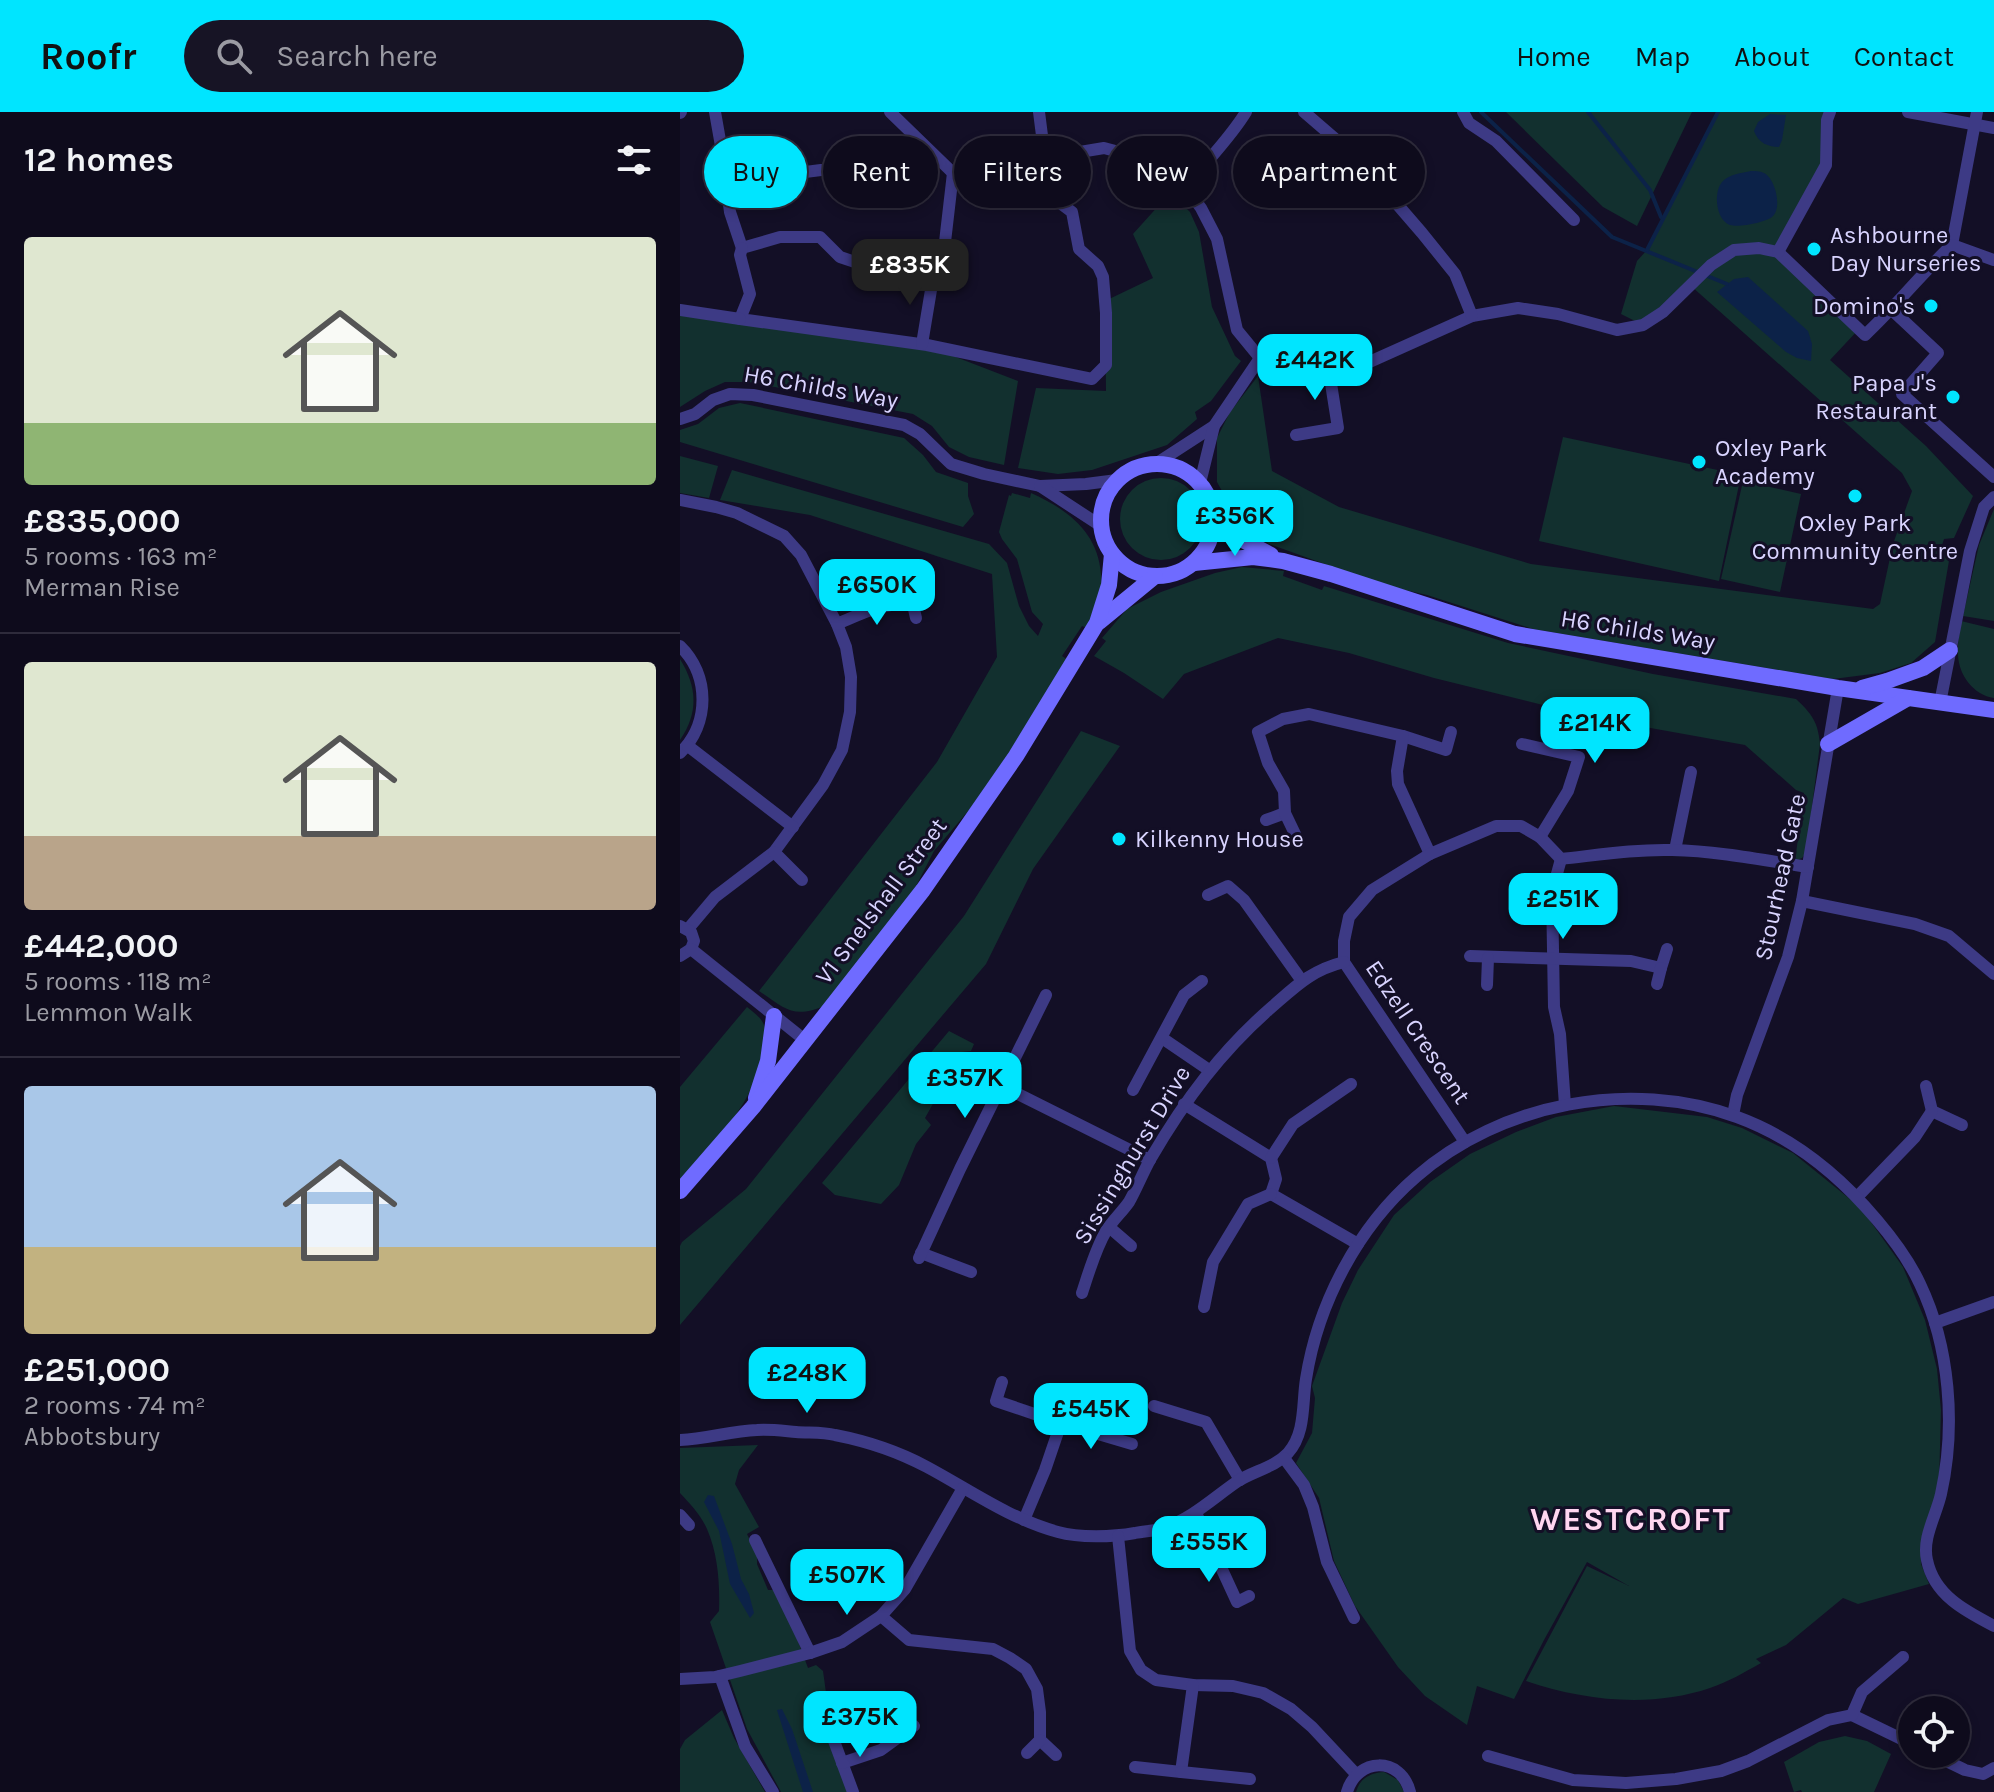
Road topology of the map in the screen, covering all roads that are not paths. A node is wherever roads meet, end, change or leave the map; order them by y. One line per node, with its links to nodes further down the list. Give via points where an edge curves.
1 (890, 112): 16 (street)
2 (1039, 112): 12 (street)
3 (1246, 112): 13 (street)
4 (1304, 112): 28 (street, via 1340,143 1422,233 1455,274)
5 (1463, 112): 20 (street)
6 (1830, 112): 23 (street, via 1826,165)
7 (1908, 112): 9 (street)
8 (720, 113): 11 (street)
9 (1975, 118): 10 (street); 21 (street)
10 (1994, 128)
11 (722, 136)
12 (1042, 136)
13 (1217, 151)
14 (821, 170): 15 (street)
15 (807, 172)
16 (953, 173): 25 (street, via 942,268)
17 (729, 208): 22 (street)
18 (1067, 208): 30 (street, via 1079,249 1103,277 1106,365 1092,379)
19 (1201, 208): 31 (street, via 1217,239 1237,330)
20 (1574, 220)
21 (1952, 245): 24 (street); 27 (street)
22 (742, 248): 25 (street, via 780,237 820,237 840,257 882,271); 29 (street, via 750,294)
23 (1778, 252): 27 (street, via 1865,335); 28 (street, via 1734,250 1643,325 1617,330 1518,308)
24 (1994, 260)
25 (933, 278): 30 (street)
26 (680, 310): 29 (street)
27 (1892, 310): 37 (street, via 1938,353 1902,394)
28 (1472, 316): 32 (street, via 1365,364)
29 (740, 319): 30 (street)
30 (922, 344)
31 (1260, 358): 32 (street, via 1277,369); 34 (street)
32 (1329, 371): 35 (street, via 1338,428)
33 (680, 419): 40 (street, H6 Childs Way, via 730,394 753,395 904,425 951,464)
34 (1214, 426): 36 (street); 39 (street)
35 (1296, 435)
36 (1157, 463): 38 (street); 39 (street, via 1173,465)
37 (1994, 477)
38 (1117, 480): 40 (street, H6 Childs Way); 44 (street, via 1107,493)
39 (1200, 483): 43 (street)
40 (1035, 485): 44 (street, H6 Childs Way)
41 (1994, 497): 53 (street, via 1984,507 1970,551)
42 (680, 500): 51 (street, via 737,513 784,536 801,555)
43 (1213, 516): 46 (street, H6 Childs Way, via 1239,538); 47 (street, via 1212,533)
44 (1101, 526): 45 (street)
45 (1112, 554): 48 (street, via 1131,569); 50 (street, V1 Snelshall Street)
46 (1283, 561): 47 (street, H6 Childs Way, via 1253,557); 54 (street, H6 Childs Way, via 1515,634)
47 (1194, 563): 48 (street)
48 (1155, 576): 50 (street, V1 Snelshall Street)
49 (916, 606): 51 (street, via 883,605)
50 (1097, 623): 93 (street, V1 Snelshall Street, via 1016,756 923,890)
51 (837, 624): 66 (street, via 851,677 842,750)
52 (680, 646): 62 (street, via 700,675 703,700 699,724)
53 (1950, 650): 54 (street, via 1923,668); 56 (street)
54 (1846, 689): 55 (street, H6 Childs Way); 61 (street, Stourhead Gate)
55 (1908, 698): 56 (street, H6 Childs Way); 61 (street)
56 (1940, 703): 57 (street, H6 Childs Way)
57 (1994, 710)
58 (1451, 732): 59 (street, via 1446,750)
59 (1403, 736): 64 (street, via 1309,714 1258,732 1284,791); 71 (street, via 1398,784)
60 (1522, 744): 68 (street, via 1579,757 1568,791)
61 (1828, 744): 73 (street, Stourhead Gate)
62 (684, 749): 66 (street)
63 (1691, 772): 69 (street)
64 (1285, 813): 65 (street); 67 (street)
65 (1266, 820)
66 (793, 827): 70 (street)
67 (1296, 836)
68 (1540, 837): 71 (street, Edzell Crescent, via 1521,826 1496,826); 72 (street, Edzell Crescent)
69 (1675, 850): 72 (street); 73 (street)
70 (774, 852): 74 (street); 77 (street)
71 (1430, 854): 83 (street, Edzell Crescent, via 1372,890 1349,917)
72 (1561, 859): 82 (street, via 1552,892)
73 (1808, 867): 76 (street, Stourhead Gate)
74 (802, 880)
75 (1208, 895): 87 (street, via 1228,886 1244,900)
76 (1802, 901): 85 (street, via 1949,936); 103 (street, Stourhead Gate)
77 (684, 927): 79 (street, via 693,936)
78 (1667, 949): 84 (street)
79 (686, 953): 91 (street)
80 (1470, 956): 81 (street)
81 (1488, 958): 82 (street); 89 (street)
82 (1554, 959): 84 (street, via 1631,961); 100 (street)
83 (1344, 962): 87 (street, Sissinghurst Drive); 105 (street, Edzell Crescent)
84 (1661, 968): 88 (street)
85 (1994, 974)
86 (1202, 981): 92 (street, via 1184,995)
87 (1302, 981): 94 (street, Sissinghurst Drive)
88 (1657, 984)
89 (1487, 985)
90 (1046, 995): 96 (street)
91 (774, 1016): 93 (street); 101 (street, via 768,1061)
92 (1162, 1038): 94 (street); 98 (street)
93 (806, 1041): 101 (street, V1 Snelshall Street)
94 (1209, 1070): 99 (street, Sissinghurst Drive)
95 (1351, 1084): 106 (street, via 1293,1124)
96 (1002, 1086): 107 (street); 114 (street, via 920,1256)
97 (1926, 1086): 102 (street)
98 (1133, 1090)
99 (1184, 1104): 106 (street); 107 (street, Sissinghurst Drive)
100 (1565, 1105): 103 (street, via 1631,1098); 105 (street)
101 (753, 1107): 108 (street, V1 Snelshall Street)
102 (1932, 1111): 104 (street); 110 (street, via 1915,1137)
103 (1733, 1115): 110 (street, via 1789,1142)
104 (1962, 1125)
105 (1465, 1142): 112 (street, via 1414,1178)
106 (1271, 1158): 109 (street, via 1276,1179)
107 (1150, 1160): 111 (street, Sissinghurst Drive)
108 (680, 1191)
109 (1271, 1194): 112 (street); 117 (street, via 1248,1204 1213,1262)
110 (1857, 1197): 118 (street, via 1899,1247)
111 (1109, 1227): 113 (street); 115 (street, Sissinghurst Drive)
112 (1358, 1244): 124 (street, via 1316,1337 1302,1420)
113 (1131, 1246)
114 (971, 1272)
115 (1082, 1293)
116 (1994, 1302): 118 (street)
117 (1204, 1307)
118 (1935, 1323): 134 (street, via 1947,1383 1948,1423 1927,1561 1951,1601)
119 (1002, 1382): 121 (street, via 996,1401)
120 (1154, 1406): 125 (street, via 1206,1422)
121 (1061, 1423): 123 (street); 128 (street)
122 (680, 1440): 126 (street, via 757,1430 833,1434 922,1464)
123 (1132, 1444)
124 (1284, 1458): 125 (street); 133 (street, via 1304,1485 1327,1562)
125 (1240, 1480): 127 (street)
126 (963, 1488): 128 (street); 132 (street, via 905,1589)
127 (1196, 1513): 129 (street, via 1162,1528); 131 (street, via 1237,1602)
128 (1024, 1520): 129 (street, via 1062,1534)
129 (1118, 1536): 139 (street, via 1130,1651 1141,1670 1156,1680)
130 (755, 1540): 135 (street)
131 (1249, 1596)
132 (881, 1616): 135 (street, via 842,1642); 143 (street, via 909,1640 993,1649 1026,1669 1037,1689)
133 (1354, 1618)
134 (1994, 1626)
135 (810, 1653): 137 (street)
136 (1903, 1657): 140 (street, via 1862,1692)
137 (720, 1676): 138 (street); 156 (street, via 745,1746)
138 (680, 1679)
139 (1193, 1685): 152 (street); 153 (street, via 1263,1693 1302,1718)
140 (1852, 1715): 142 (street); 155 (street, via 1828,1720 1721,1771)
141 (914, 1726): 148 (street, via 881,1750)
142 (1898, 1737)
143 (1040, 1740): 145 (street); 146 (street)
144 (834, 1741): 148 (street)
145 (1027, 1753)
146 (1056, 1755)
147 (1488, 1756): 155 (street)
148 (842, 1763): 157 (street)
149 (1135, 1767): 152 (street)
150 (1961, 1768): 151 (street, via 1983,1774)
151 (1994, 1768)
152 (1181, 1772): 154 (street)
153 (1356, 1774): 158 (street); 159 (street, via 1371,1766 1389,1767 1404,1777)
154 (1250, 1779)
155 (1571, 1786)
156 (773, 1792)
157 (853, 1792)
158 (1347, 1792)
159 (1410, 1792)

